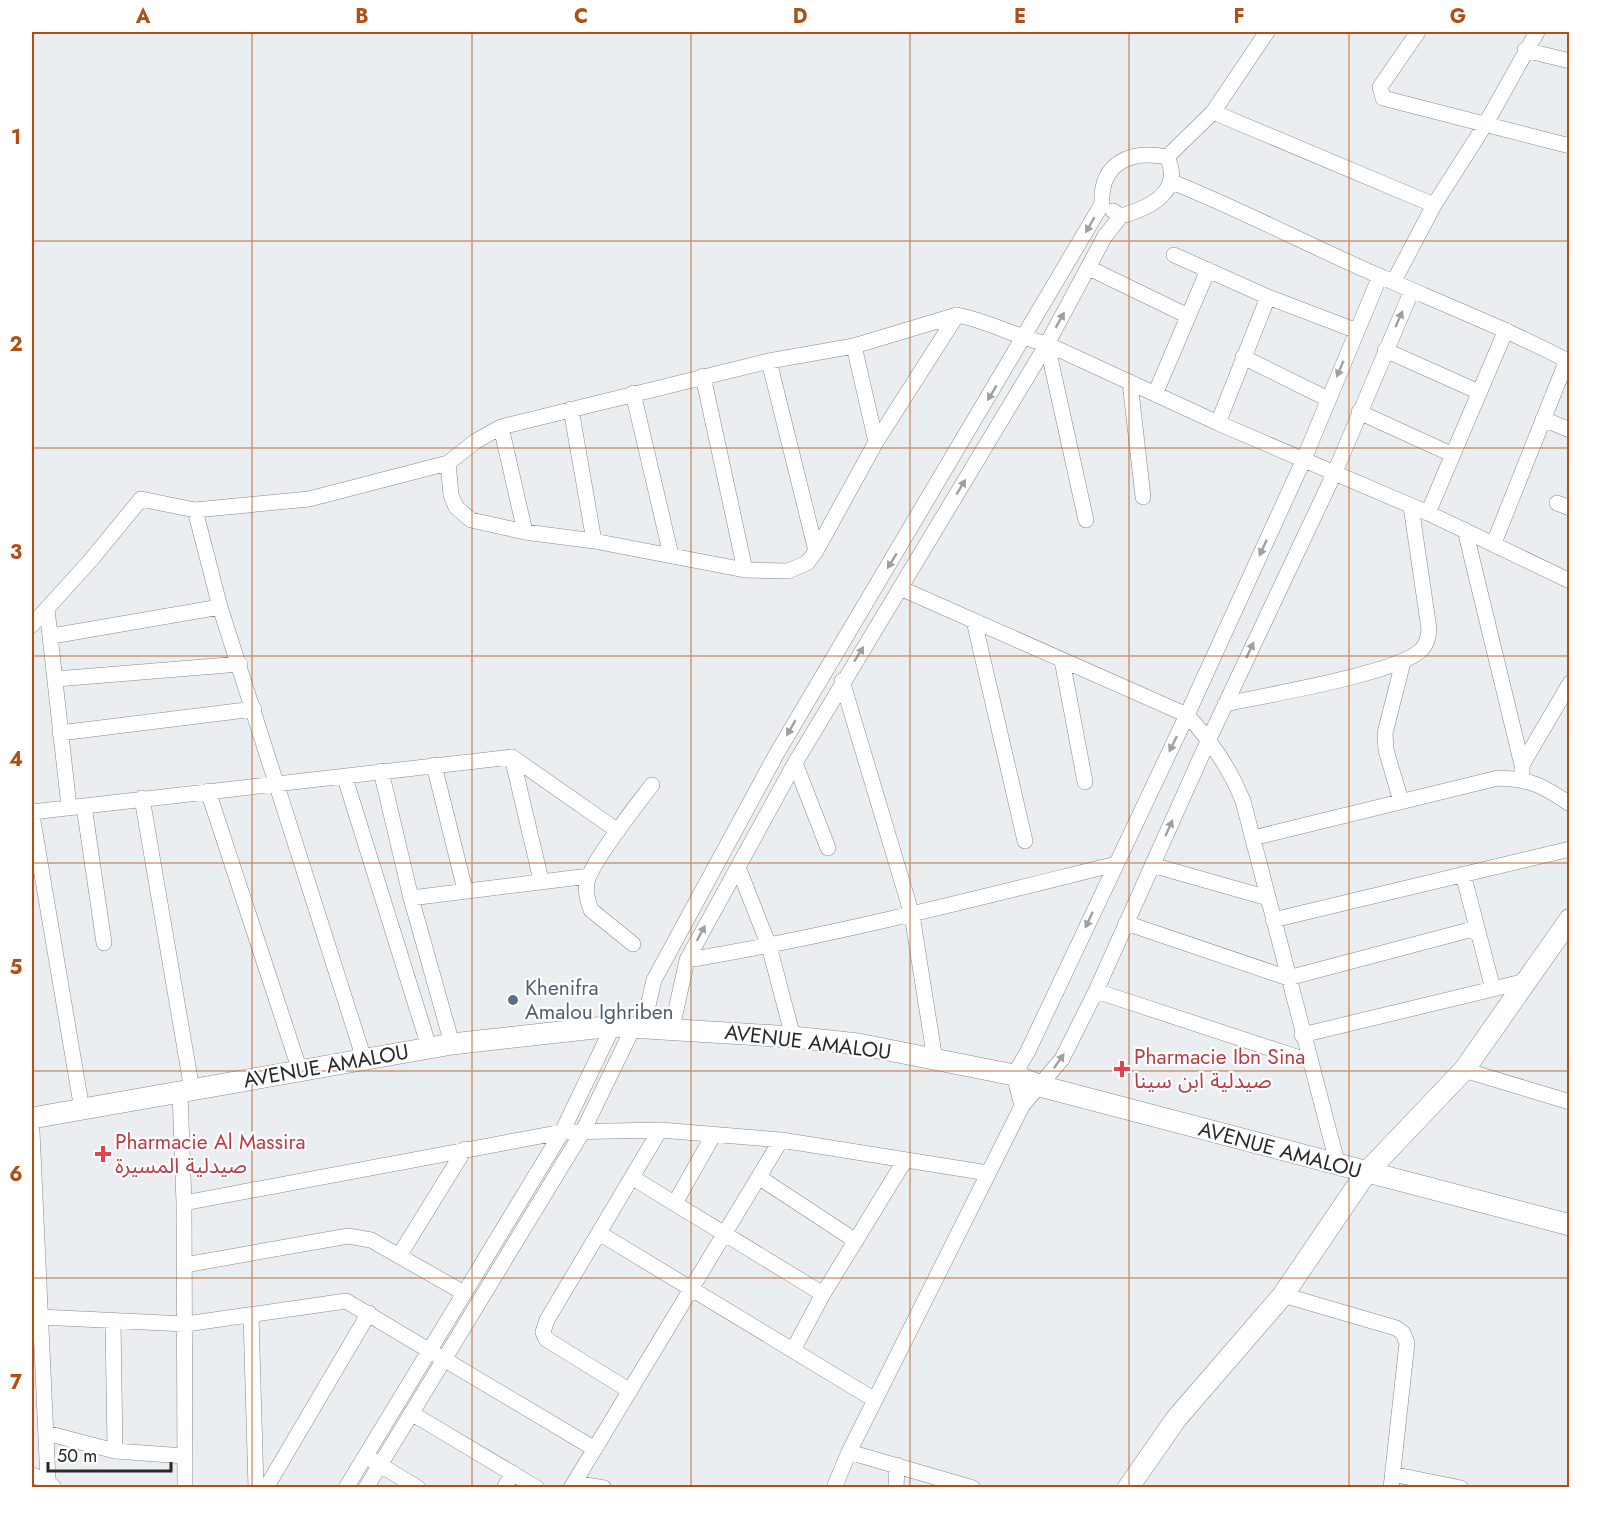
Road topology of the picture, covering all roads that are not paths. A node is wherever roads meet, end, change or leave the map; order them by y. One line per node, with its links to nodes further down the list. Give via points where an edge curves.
1 (1268, 32): 6 (street)
2 (1418, 32): 7 (street, via 1380,87 1383,98)
3 (1538, 32): 4 (street)
4 (1525, 51): 5 (street); 7 (street)
5 (1569, 61)
6 (1213, 112): 9 (street); 12 (street)
7 (1485, 125): 8 (street); 12 (street)
8 (1569, 146)
9 (1167, 158): 10 (street, via 1173,169); 11 (street, via 1140,154 1110,169 1101,190)
10 (1172, 182): 13 (street, via 1144,210); 17 (street, via 1211,196)
11 (1102, 204): 13 (street); 24 (street, one-way to 24)
12 (1434, 205): 17 (street)
13 (1121, 216): 15 (street, via 1105,236)
14 (1174, 255): 16 (street)
15 (1089, 268): 21 (street); 25 (street, one-way to 15)
16 (1208, 270): 19 (street); 21 (street)
17 (1387, 279): 18 (street); 23 (street)
18 (1412, 290): 22 (street); 27 (street, one-way to 18)
19 (1268, 297): 23 (street); 28 (street)
20 (957, 315): 24 (street, via 1000,327); 26 (street); 43 (street)
21 (1188, 316): 35 (street)
22 (1506, 330): 30 (street); 33 (street)
23 (1357, 331): 36 (street, one-way to 36)
24 (1024, 339): 25 (street); 120 (street, one-way to 120, via 777,753)
25 (1047, 344): 32 (street); 52 (street); 61 (street, one-way to 25)
26 (854, 346): 29 (street); 43 (street)
27 (1385, 350): 33 (street); 38 (street)
28 (1243, 357): 36 (street); 40 (street)
29 (769, 361): 31 (street); 57 (street)
30 (1568, 361): 39 (street)
31 (703, 376): 34 (street); 59 (street)
32 (1130, 382): 35 (street); 48 (street)
33 (1479, 392): 44 (street)
34 (633, 393): 37 (street); 58 (street)
35 (1155, 394): 40 (street)
36 (1328, 399): 45 (street)
37 (571, 409): 41 (street); 55 (street)
38 (1359, 412): 44 (street); 47 (street)
39 (1542, 419): 42 (street); 56 (street)
40 (1218, 423): 45 (street)
41 (501, 427): 46 (street); 54 (street)
42 (1569, 430)
43 (876, 442): 57 (street)
44 (1452, 454): 51 (street)
45 (1304, 459): 47 (street); 75 (street, one-way to 75)
46 (448, 463): 50 (street, via 309,499); 54 (street, via 451,495 464,516)
47 (1335, 472): 49 (street); 73 (street, one-way to 47)
48 (1143, 497)
49 (1411, 506): 51 (street); 68 (street, via 1429,630 1420,651)
50 (195, 510): 62 (street); 63 (street, via 141,499)
51 (1428, 513): 53 (street)
52 (1086, 520)
53 (1465, 530): 56 (street); 82 (street)
54 (525, 532): 55 (street)
55 (594, 541): 58 (street)
56 (1494, 543): 60 (street)
57 (816, 551): 59 (street, via 807,563 789,572)
58 (671, 555): 59 (street)
59 (745, 570)
60 (1569, 580)
61 (900, 588): 64 (street); 71 (street, one-way to 61)
62 (220, 607): 66 (street); 69 (street)
63 (47, 609): 65 (street); 66 (street)
64 (974, 621): 67 (street); 95 (street)
65 (32, 625)
66 (52, 636): 70 (street)
67 (1062, 660): 75 (street); 84 (street)
68 (1403, 662): 73 (street); 89 (street, via 1385,733)
69 (240, 664): 70 (street); 74 (street)
70 (56, 679): 76 (street)
71 (842, 681): 79 (street); 107 (street)
72 (1569, 683): 82 (street)
73 (1225, 705): 77 (street)
74 (254, 709): 76 (street); 85 (street)
75 (1187, 715): 77 (street); 98 (street, one-way to 98)
76 (60, 733): 91 (street)
77 (1209, 739): 94 (street, via 1234,778); 99 (street, one-way to 77)
78 (512, 757): 80 (street); 93 (street); 103 (street)
79 (795, 763): 96 (street); 100 (street)
80 (434, 765): 81 (street); 104 (street)
81 (381, 771): 83 (street); 105 (street)
82 (1522, 772): 89 (street); 90 (street)
83 (345, 778): 85 (street); 125 (street)
84 (1085, 782)
85 (276, 784): 87 (street); 126 (street)
86 (651, 786): 93 (street)
87 (208, 791): 88 (street); 130 (street)
88 (142, 798): 91 (street); 133 (street)
89 (1401, 801): 94 (street)
90 (1569, 804)
91 (77, 806): 92 (street); 112 (street)
92 (32, 813): 136 (street)
93 (618, 831): 102 (street)
94 (1253, 837): 106 (street)
95 (1025, 841)
96 (828, 848)
97 (1569, 849): 101 (street)
98 (1116, 864): 107 (street); 131 (street, one-way to 131)
99 (1152, 865): 106 (street); 110 (street)
100 (738, 867): 114 (street); 115 (street, one-way to 100)
101 (1463, 874): 109 (street); 111 (street)
102 (589, 876): 103 (street); 113 (street, via 586,885 591,910)
103 (540, 880): 104 (street)
104 (465, 890): 105 (street)
105 (411, 898): 124 (street)
106 (1268, 898): 109 (street)
107 (912, 915): 114 (street); 127 (street)
108 (1569, 919): 117 (main road)
109 (1273, 920): 116 (street)
110 (1126, 923): 116 (street); 119 (street)
111 (1477, 928): 116 (street); 118 (street)
112 (104, 944)
113 (633, 944)
114 (769, 946): 115 (street); 123 (street)
115 (687, 960): 121 (street)
116 (1288, 978): 122 (street)
117 (1526, 981): 118 (street); 129 (main road)
118 (1493, 989): 122 (street)
119 (1096, 991): 128 (street); 132 (street, one-way to 119, via 1062,1059)
120 (630, 1026): 121 (main road, AVENUE AMALOU); 124 (main road, AVENUE AMALOU); 140 (street); 141 (street)
121 (672, 1028): 123 (main road, AVENUE AMALOU)
122 (1302, 1035): 128 (street)
123 (794, 1036): 127 (main road, AVENUE AMALOU)
124 (452, 1044): 125 (main road, AVENUE AMALOU)
125 (429, 1047): 126 (main road, AVENUE AMALOU)
126 (364, 1059): 130 (main road, AVENUE AMALOU)
127 (935, 1060): 131 (main road, AVENUE AMALOU)
128 (1309, 1061): 146 (street)
129 (1464, 1070): 134 (street); 148 (main road)
130 (300, 1071): 133 (main road, AVENUE AMALOU)
131 (1014, 1075): 132 (main road, AVENUE AMALOU); 135 (street)
132 (1040, 1086): 135 (street); 146 (main road, AVENUE AMALOU)
133 (186, 1092): 136 (main road, AVENUE AMALOU); 151 (street)
134 (1569, 1102)
135 (1022, 1106): 147 (street)
136 (82, 1110): 137 (main road, AVENUE AMALOU)
137 (32, 1118)
138 (660, 1130): 140 (street); 142 (street); 149 (street)
139 (32, 1131): 165 (street)
140 (583, 1131): 141 (street); 170 (street)
141 (562, 1132): 144 (street); 160 (street)
142 (714, 1134): 143 (street); 152 (street)
143 (781, 1140): 145 (street); 150 (street)
144 (465, 1149): 151 (street); 157 (street)
145 (905, 1160): 147 (street); 156 (street)
146 (1338, 1166): 148 (main road, AVENUE AMALOU)
147 (988, 1173): 172 (street)
148 (1366, 1173): 153 (main road, AVENUE AMALOU); 162 (main road)
149 (633, 1178): 152 (street); 154 (street)
150 (760, 1178): 155 (street); 156 (street)
151 (184, 1203): 158 (street)
152 (675, 1203): 155 (street)
153 (1569, 1225)
154 (599, 1233): 159 (street); 171 (street, via 543,1332 546,1339)
155 (724, 1235): 159 (street); 161 (street)
156 (856, 1241): 161 (street)
157 (399, 1256): 158 (street, via 371,1240 348,1236); 160 (street)
158 (185, 1265): 167 (street)
159 (692, 1289): 168 (street); 171 (street)
160 (464, 1293): 169 (street)
161 (823, 1294): 168 (street)
162 (1283, 1295): 184 (street, via 1403,1333 1407,1343); 199 (main road, via 1176,1419)
163 (369, 1313): 164 (street, via 340,1300); 169 (street); 189 (street)
164 (250, 1316): 167 (street); 188 (street)
165 (40, 1317): 166 (street); 174 (street)
166 (113, 1321): 167 (street); 176 (street)
167 (186, 1324): 178 (street)
168 (793, 1350): 172 (street)
169 (429, 1351): 170 (street); 179 (street)
170 (444, 1360): 173 (street); 175 (street)
171 (630, 1391): 175 (street)
172 (875, 1400): 177 (street)
173 (411, 1413): 180 (street); 182 (street)
174 (46, 1433): 176 (street); 185 (street)
175 (595, 1449): 186 (street)
176 (115, 1452): 178 (street)
177 (849, 1452): 181 (street); 196 (street)
178 (185, 1456): 187 (street)
179 (365, 1456): 180 (street); 190 (street)
180 (380, 1465): 191 (street); 192 (street)
181 (897, 1465): 197 (street); 198 (street)
182 (513, 1473): 193 (street); 194 (street)
183 (32, 1474): 185 (street)
184 (1391, 1481): 200 (street)
185 (51, 1484)
186 (573, 1485): 195 (street)
187 (185, 1488)
188 (256, 1488)
189 (266, 1488)
190 (346, 1488)
191 (366, 1488)
192 (418, 1488)
193 (504, 1488)
194 (537, 1488)
195 (604, 1488)
196 (834, 1488)
197 (896, 1488)
198 (973, 1488)
199 (1128, 1488)
200 (1461, 1488)

